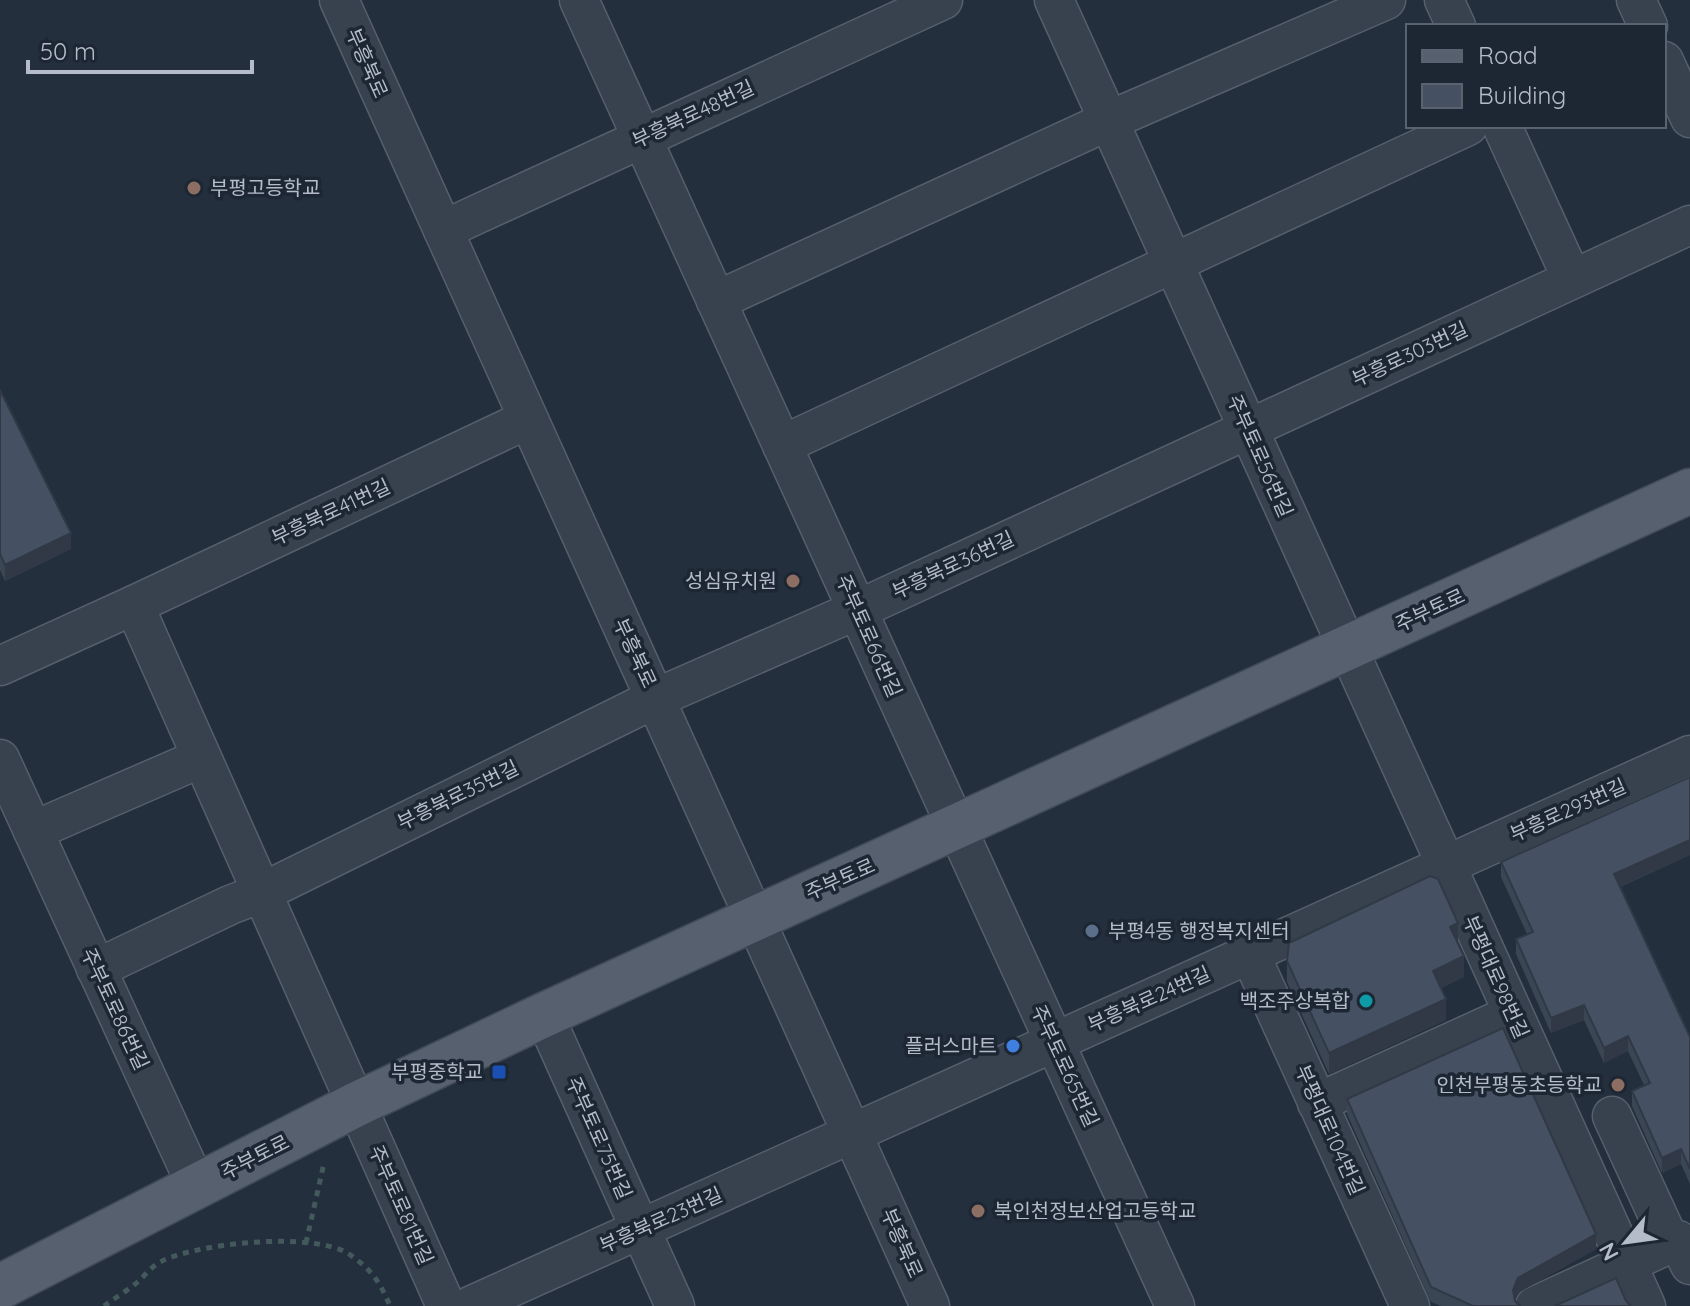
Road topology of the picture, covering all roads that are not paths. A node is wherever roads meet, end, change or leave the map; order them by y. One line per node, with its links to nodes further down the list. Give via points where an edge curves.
1 (339, 0): 17 (street, 부흥북로)
2 (579, 0): 15 (street, 주부토로66번길)
3 (943, 0): 15 (street, 부흥북로48번길)
4 (1054, 0): 12 (street, 주부토로56번길)
5 (1386, 0): 12 (street)
6 (1444, 0): 8 (street)
7 (1636, 0): 9 (street)
8 (1455, 24)
9 (1647, 24)
10 (1666, 65): 11 (street)
11 (1690, 118)
12 (1108, 121): 18 (street, 주부토로56번길); 20 (street)
13 (1464, 128): 18 (street)
14 (1503, 128): 19 (street)
15 (642, 137): 17 (street, 부흥북로48번길); 20 (street, 주부토로66번길)
16 (1690, 225): 19 (street, 부흥로303번길)
17 (443, 230): 21 (street, 부흥북로)
18 (1173, 263): 22 (street, 주부토로56번길); 23 (street)
19 (1572, 279): 22 (street, 부흥로303번길)
20 (716, 301): 23 (street, 주부토로66번길)
21 (528, 419): 25 (street, 부흥북로41번길); 29 (street, 부흥북로)
22 (1248, 429): 26 (street, 부흥북로36번길); 27 (street, 주부토로56번길)
23 (782, 445): 26 (street, 주부토로66번길)
24 (1690, 491): 27 (main road, 주부토로)
25 (134, 605): 28 (street, 부흥북로41번길); 31 (street)
26 (857, 610): 29 (street, 부흥북로36번길); 33 (street, 주부토로66번길)
27 (1347, 648): 33 (main road, 주부토로); 35 (street, 부평대로98번길)
28 (0, 666)
29 (656, 698): 36 (street, 부흥북로35번길); 37 (street, 부흥북로)
30 (1690, 755): 35 (street, 부흥로293번길)
31 (201, 758): 34 (street); 36 (street)
32 (0, 759): 34 (street, 주부토로86번길)
33 (956, 826): 37 (main road, 주부토로); 42 (street, 주부토로65번길)
34 (33, 831): 39 (street, 주부토로86번길)
35 (1446, 865): 38 (street, 부흥북로24번길); 40 (street, 부평대로98번길)
36 (261, 893): 39 (street, 부흥북로35번길); 44 (street, 주부토로81번길)
37 (754, 917): 41 (main road, 주부토로); 46 (street, 부흥북로)
38 (1250, 954): 42 (street, 부흥북로24번길); 43 (street, 부평대로104번길)
39 (96, 969): 47 (street, 주부토로86번길)
40 (1513, 1014): 43 (street); 50 (street, 부평대로98번길)
41 (544, 1015): 44 (main road, 주부토로); 48 (street, 주부토로75번길)
42 (1054, 1042): 46 (street, 부흥북로24번길); 56 (street, 주부토로65번길)
43 (1317, 1103): 57 (street, 부평대로104번길)
44 (357, 1104): 47 (main road, 주부토로); 52 (street, 주부토로81번길)
45 (1612, 1116): 49 (street)
46 (852, 1133): 48 (street, 부흥북로23번길); 55 (street, 부흥북로)
47 (197, 1187): 51 (main road, 주부토로)
48 (640, 1229): 53 (street, 부흥북로23번길); 54 (street, 주부토로75번길)
49 (1681, 1254): 50 (street)
50 (1627, 1264): 58 (street); 59 (street, 부평대로98번길)
51 (4, 1275)
52 (446, 1306)
53 (470, 1306)
54 (675, 1306)
55 (930, 1306)
56 (1175, 1306)
57 (1410, 1306)
58 (1535, 1306)
59 (1646, 1306)

